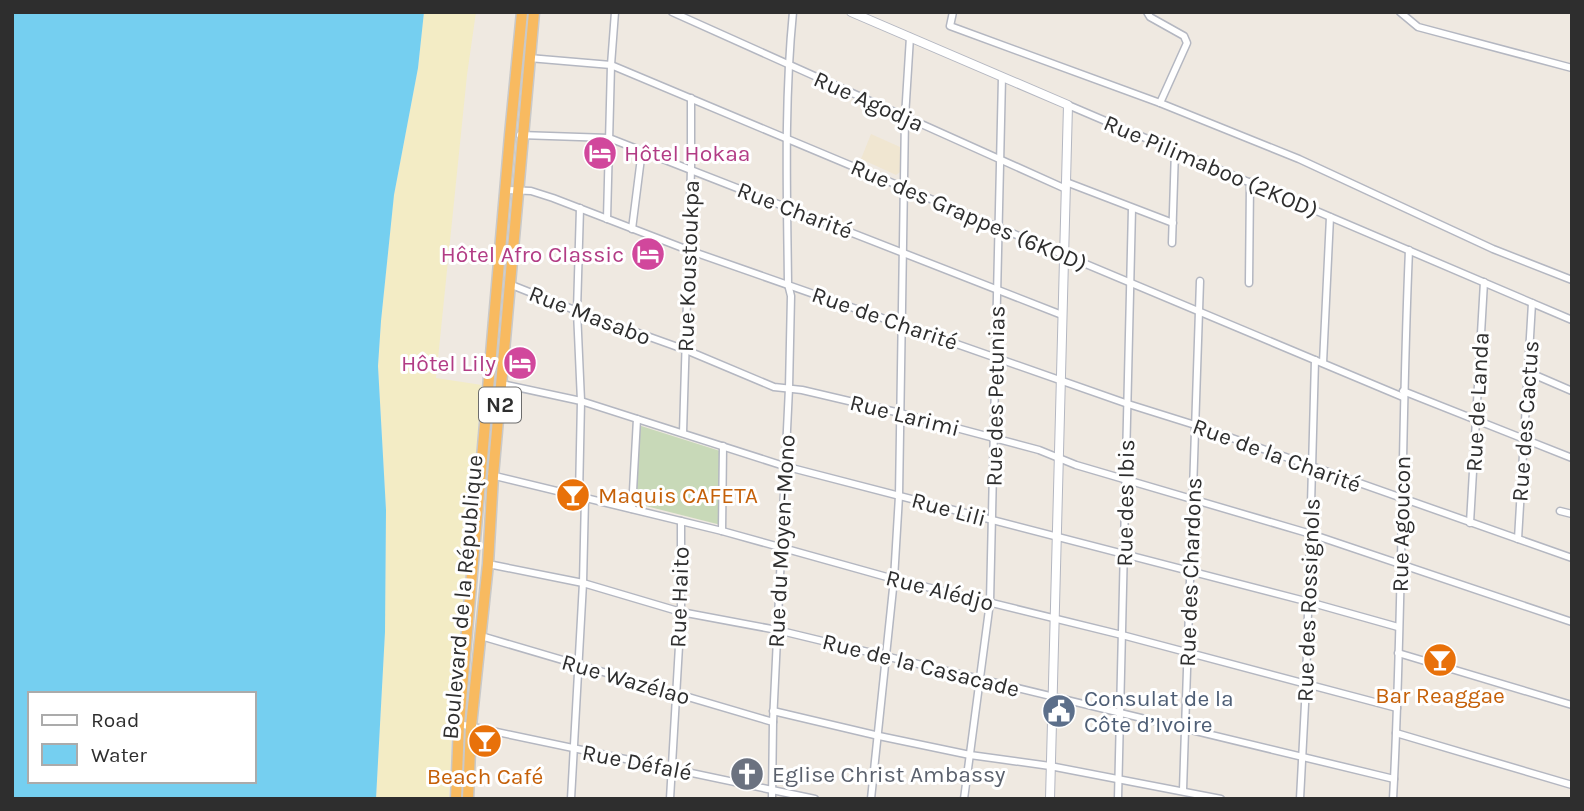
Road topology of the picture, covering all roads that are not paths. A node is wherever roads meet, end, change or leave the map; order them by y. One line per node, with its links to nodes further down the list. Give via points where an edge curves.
1 (522, 12): 20 (highway, Boulevard de la République / N2)
2 (534, 12): 11 (highway, Boulevard de la République / N2)
3 (615, 12): 13 (street)
4 (672, 12): 12 (street, Rue Agodja)
5 (793, 12): 12 (street, Rue du Moyen-Mono)
6 (851, 12): 10 (street, Rue Pilimaboo (2KOD))
7 (953, 12): 17 (street, via 950,26)
8 (1147, 12): 17 (street, via 1184,36 1187,43)
9 (1400, 12): 14 (street, via 1418,27)
10 (910, 37): 15 (street, Rue Pilimaboo (2KOD)); 19 (street)
11 (529, 58): 13 (street, Rue des Grappes (6KOD)); 21 (highway, Boulevard de la République / N2)
12 (788, 64): 19 (street, Rue Agodja); 23 (street, Rue du Moyen-Mono)
13 (611, 65): 16 (street, Rue des Grappes (6KOD)); 22 (street)
14 (1572, 68)
15 (1002, 76): 18 (street, Rue Pilimaboo (2KOD)); 26 (street, Rue des Petunias)
16 (691, 98): 23 (street, Rue des Grappes (6KOD)); 27 (street, Rue Koustoukpa)
17 (1160, 103): 46 (street)
18 (1068, 105): 25 (street, Rue Pilimaboo (2KOD)); 29 (street)
19 (905, 117): 26 (street, Rue Agodja); 30 (street)
20 (510, 135): 21 (street, Rue Charité); 31 (highway, Boulevard de la République / N2)
21 (522, 136): 22 (street, Rue Charité); 32 (highway, Boulevard de la République / N2)
22 (610, 138): 24 (street, Rue Charité); 37 (street)
23 (786, 138): 30 (street, Rue des Grappes (6KOD)); 33 (street, Rue du Moyen-Mono)
24 (642, 150): 27 (street, Rue Charité); 40 (street)
25 (1175, 150): 28 (street, Rue Pilimaboo (2KOD)); 38 (street)
26 (1000, 159): 29 (street, Rue Agodja); 39 (street, Rue des Petunias)
27 (691, 169): 33 (street, Rue Charité); 42 (street, Rue Koustoukpa)
28 (1250, 183): 36 (street, Rue Pilimaboo (2KOD)); 50 (street)
29 (1066, 186): 35 (street, Rue Agodja); 45 (street)
30 (904, 188): 39 (street, Rue des Grappes (6KOD)); 44 (street)
31 (505, 190): 32 (street); 84 (highway, Boulevard de la République / N2)
32 (518, 190): 34 (street, Rue de Charité); 51 (highway, Boulevard de la République / N2)
33 (787, 207): 44 (street, Rue Charité); 52 (street, Rue du Moyen-Mono)
34 (580, 208): 37 (street, Rue de Charité); 56 (street)
35 (1132, 208): 38 (street, Rue Agodja); 48 (street, Rue des Ibis)
36 (1330, 217): 43 (street, Rue Pilimaboo (2KOD)); 63 (street)
37 (607, 219): 40 (street, Rue de Charité)
38 (1173, 223): 41 (street)
39 (998, 227): 45 (street, Rue des Grappes (6KOD)); 53 (street, Rue des Petunias)
40 (632, 229): 42 (street, Rue de Charité)
41 (1172, 243)
42 (688, 250): 52 (street, Rue de Charité); 60 (street, Rue Koustoukpa)
43 (1409, 250): 49 (street, Rue Pilimaboo (2KOD)); 69 (street, Rue Agoucon)
44 (904, 253): 53 (street, Rue Charité); 59 (street)
45 (1063, 254): 48 (street, Rue des Grappes (6KOD)); 57 (street)
46 (1572, 280)
47 (1200, 281): 55 (street, Rue des Chardons)
48 (1129, 282): 55 (street, Rue des Grappes (6KOD)); 71 (street, Rue des Ibis)
49 (1484, 282): 54 (street, Rue Pilimaboo (2KOD)); 74 (street, Rue de Landa)
50 (1249, 283)
51 (509, 284): 56 (street, Rue Masabo); 66 (highway, Boulevard de la République / N2)
52 (788, 284): 59 (street, Rue de Charité); 67 (street, Rue du Moyen-Mono)
53 (997, 289): 57 (street, Rue Charité); 61 (street, Rue des Petunias)
54 (1532, 303): 58 (street, Rue Pilimaboo (2KOD)); 64 (street, Rue des Cactus)
55 (1199, 311): 62 (street, Rue des Grappes (6KOD)); 75 (street, Rue des Chardons)
56 (577, 312): 60 (street, Rue Masabo); 70 (street)
57 (1062, 315): 65 (street)
58 (1572, 320)
59 (901, 323): 61 (street, Rue de Charité); 72 (street)
60 (686, 350): 67 (street, Rue Masabo, via 774,387); 76 (street, Rue Koustoukpa)
61 (995, 357): 65 (street, Rue de Charité); 77 (street, Rue des Petunias)
62 (1315, 360): 63 (street, Rue des Grappes (6KOD)); 83 (street, Rue des Rossignols)
63 (1323, 363): 69 (street, Rue des Grappes (6KOD))
64 (1528, 372): 68 (street); 78 (street, Rue des Cactus)
65 (1061, 380): 71 (street, Rue de la Charité); 80 (street)
66 (502, 384): 70 (street, Rue Lili); 84 (highway, Boulevard de la République / N2)
67 (789, 388): 72 (street, Rue Larimi); 82 (street, Rue du Moyen-Mono)
68 (1572, 391)
69 (1403, 393): 74 (street, Rue des Grappes (6KOD)); 88 (street, Rue Agoucon)
70 (581, 401): 73 (street, Rue Lili); 87 (street)
71 (1128, 404): 75 (street, Rue de la Charité); 85 (street, Rue des Ibis)
72 (900, 412): 77 (street, Rue Larimi); 86 (street)
73 (637, 419): 76 (street, Rue Lili); 90 (street)
74 (1476, 420): 78 (street, Rue des Grappes (6KOD)); 95 (street, Rue de Landa)
75 (1195, 425): 83 (street, Rue de la Charité); 89 (street, Rue des Chardons)
76 (683, 433): 79 (street, Rue Lili)
77 (994, 438): 80 (street, Rue Larimi); 93 (street, Rue des Petunias)
78 (1524, 439): 81 (street, Rue des Grappes (6KOD)); 99 (street, Rue des Cactus)
79 (723, 446): 82 (street, Rue Lili); 96 (street)
80 (1058, 458): 85 (street, Rue Larimi); 98 (street)
81 (1572, 458)
82 (784, 466): 86 (street, Rue Lili); 100 (street, Rue du Moyen-Mono)
83 (1311, 467): 88 (street, Rue de la Charité); 97 (street, Rue des Rossignols)
84 (487, 475): 87 (street, Rue Alédjo); 103 (highway, Boulevard de la République / N2); 130 (highway, Boulevard de la République / N2)
85 (1126, 479): 89 (street, Rue Larimi); 101 (street, Rue des Ibis)
86 (899, 496): 93 (street, Rue Lili); 106 (street)
87 (582, 497): 90 (street, Rue Alédjo); 107 (street)
88 (1402, 499): 95 (street, Rue de la Charité); 104 (street, Rue Agoucon)
89 (1192, 500): 97 (street, Rue Larimi); 105 (street, Rue des Chardons)
90 (632, 509): 94 (street, Rue Alédjo)
91 (1560, 511): 92 (street)
92 (1572, 514)
93 (992, 520): 98 (street, Rue Lili); 108 (street, Rue des Petunias)
94 (681, 521): 96 (street, Rue Alédjo); 110 (street, Rue Haito)
95 (1470, 523): 99 (street, Rue de la Charité)
96 (722, 531): 100 (street, Rue Alédjo)
97 (1311, 534): 104 (street, Rue Larimi); 109 (street, Rue des Rossignols)
98 (1056, 537): 101 (street, Rue Lili); 111 (street)
99 (1517, 539): 102 (street, Rue de la Charité)
100 (781, 547): 106 (street, Rue Alédjo); 114 (street, Rue du Moyen-Mono)
101 (1124, 554): 105 (street, Rue Lili); 116 (street, Rue des Ibis)
102 (1572, 558)
103 (488, 564): 107 (street, Rue de la Casacade); 115 (highway, Boulevard de la République / N2)
104 (1401, 565): 112 (street, Rue Larimi); 113 (street, Rue Agoucon)
105 (1191, 572): 109 (street, Rue Lili); 117 (street, Rue des Chardons)
106 (894, 579): 108 (street, Rue Alédjo); 119 (street)
107 (583, 583): 110 (street, Rue de la Casacade); 120 (street)
108 (990, 602): 111 (street, Rue Alédjo); 121 (street, Rue des Petunias)
109 (1309, 602): 113 (street, Rue Lili); 122 (street, Rue des Rossignols)
110 (681, 612): 114 (street, Rue de la Casacade); 123 (street, Rue Haito)
111 (1054, 618): 116 (street, Rue Alédjo); 124 (street)
112 (1572, 622)
113 (1398, 627): 118 (street, Rue Agoucon)
114 (777, 630): 119 (street, Rue de la Casacade); 127 (street, Rue du Moyen-Mono)
115 (479, 635): 120 (street, Rue Wazélao); 130 (highway, Boulevard de la République / N2)
116 (1122, 635): 117 (street, Rue Alédjo); 128 (street, Rue des Ibis)
117 (1188, 653): 122 (street, Rue Alédjo); 131 (street, Rue des Chardons)
118 (1398, 653): 125 (street); 126 (street, Rue Agoucon)
119 (886, 656): 121 (street, Rue de la Casacade); 133 (street)
120 (578, 666): 123 (street, Rue Wazélao); 134 (street)
121 (981, 680): 124 (street, Rue de la Casacade); 135 (street, Rue des Petunias)
122 (1306, 685): 126 (street, Rue Alédjo); 136 (street, Rue des Rossignols)
123 (675, 692): 129 (street, Rue Wazélao); 138 (street, Rue Haito)
124 (1051, 696): 128 (street, Rue de la Casacade); 137 (street)
125 (1572, 705)
126 (1397, 708): 132 (street, Rue Agoucon)
127 (773, 711): 129 (street, Rue du Moyen-Mono); 133 (street)
128 (1120, 715): 131 (street, Rue de la Casacade); 139 (street, Rue des Ibis)
129 (773, 722): 142 (street, Rue du Moyen-Mono)
130 (465, 725): 134 (street, Rue Défalé); 145 (highway, Boulevard de la République / N2); 146 (highway, Boulevard de la République / N2)
131 (1186, 729): 136 (street, Rue de la Casacade); 143 (street, Rue des Chardons)
132 (1396, 733): 140 (street, Rue Agoucon); 141 (street)
133 (878, 736): 135 (street); 151 (street)
134 (574, 749): 138 (street, Rue Défalé); 147 (street)
135 (970, 755): 137 (street); 152 (street, Rue des Petunias)
136 (1303, 757): 140 (street, Rue de la Casacade); 156 (street, Rue des Rossignols)
137 (1051, 766): 139 (street); 153 (street)
138 (671, 768): 142 (street, Rue Défalé); 148 (street, Rue Haito)
139 (1119, 779): 143 (street); 154 (street, Rue des Ibis)
140 (1394, 779): 144 (street, Rue Agoucon)
141 (1572, 785)
142 (772, 790): 149 (street, Rue du Moyen-Mono); 150 (street, Rue Défalé)
143 (1183, 790): 155 (street)
144 (1394, 798)
145 (456, 799)
146 (468, 799)
147 (571, 799)
148 (670, 799)
149 (772, 799)
150 (815, 799)
151 (871, 799)
152 (964, 799)
153 (1050, 799)
154 (1118, 799)
155 (1221, 799)
156 (1300, 799)

